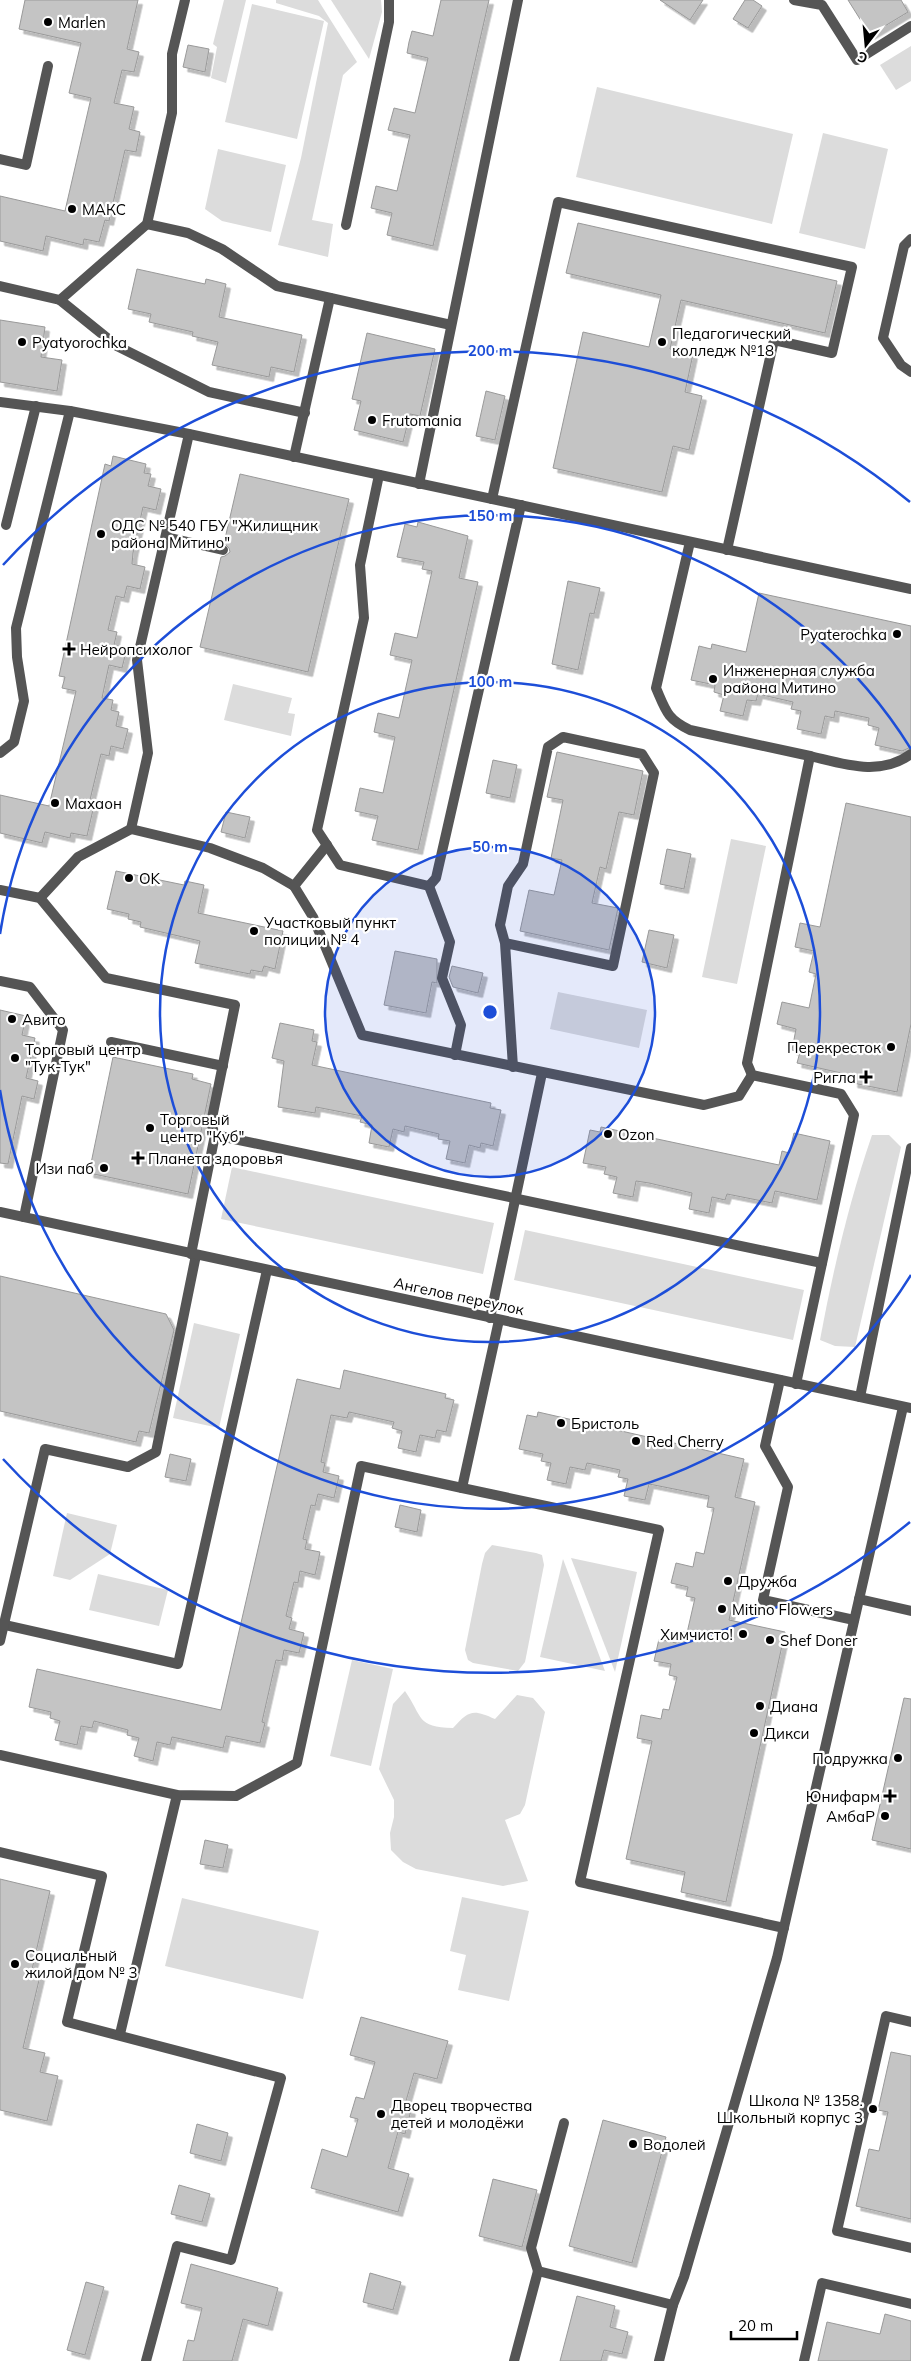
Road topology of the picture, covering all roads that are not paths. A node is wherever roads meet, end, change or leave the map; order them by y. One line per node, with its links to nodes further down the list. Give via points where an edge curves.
1 (185, 0): 8 (street, via 172,54 172,114)
2 (389, 0): 9 (street, via 390,22)
3 (518, 0): 14 (street)
4 (794, 0): 5 (street, via 822,5 857,60)
5 (911, 26)
6 (48, 66): 7 (street, via 26,165)
7 (0, 159)
8 (147, 224): 12 (street, via 188,233 222,249 277,286); 13 (street)
9 (346, 225)
10 (911, 239): 15 (street, via 904,246 882,338 901,365)
11 (0, 286): 13 (street)
12 (330, 298): 14 (street); 19 (street)
13 (60, 300): 19 (street, via 116,346 209,392)
14 (452, 325): 23 (street)
15 (911, 372)
16 (0, 402): 17 (street)
17 (36, 406): 18 (street); 26 (street)
18 (70, 411): 20 (street); 32 (street, via 16,628 16,658 24,701 14,742)
19 (304, 413): 21 (street)
20 (189, 434): 21 (street); 27 (street)
21 (294, 457): 22 (street)
22 (379, 475): 23 (street); 36 (street, via 360,565 364,618 317,830)
23 (419, 484): 24 (street)
24 (492, 499): 25 (street); 30 (street, via 558,202 852,268 832,353 774,340)
25 (521, 505): 28 (street); 38 (street, via 436,878)
26 (6, 525)
27 (166, 537): 29 (street); 35 (street, via 137,660 148,753)
28 (690, 542): 30 (street); 34 (street, via 656,688 666,710 673,722 690,730)
29 (222, 550)
30 (727, 550): 31 (street)
31 (911, 589)
32 (0, 752)
33 (911, 754): 34 (street, via 904,760 868,769)
34 (810, 756): 48 (street, via 747,1063)
35 (130, 829): 37 (street, via 210,848 263,868); 40 (street, via 78,857)
36 (327, 845): 37 (street); 38 (street, via 340,866)
37 (294, 886): 44 (street, via 313,917 362,1036)
38 (429, 886): 44 (street, via 450,942 442,978 461,1025)
39 (0, 890): 40 (street)
40 (40, 898): 45 (street, via 106,978 235,1005)
41 (505, 943): 41 (street, via 500,925 508,886 523,864 548,747 564,737 642,754 654,772 613,966); 46 (street)
42 (0, 981): 53 (street, via 30,987 63,1030)
43 (111, 1042): 45 (street)
44 (455, 1055): 46 (street)
45 (223, 1066): 49 (street, via 211,1123)
46 (513, 1067): 47 (street)
47 (542, 1073): 48 (street, via 704,1104 738,1096); 51 (street)
48 (752, 1075): 55 (street, via 841,1094 854,1115)
49 (215, 1135): 51 (street); 54 (street)
50 (911, 1148): 60 (street)
51 (515, 1198): 55 (street); 57 (street)
52 (0, 1212): 53 (street, Ангелов переулок)
53 (24, 1217): 54 (street, Ангелов переулок)
54 (194, 1255): 56 (street, Ангелов переулок); 66 (street, via 156,1452 128,1467 45,1449)
55 (822, 1263): 59 (street)
56 (267, 1270): 57 (street, Ангелов переулок); 66 (street, via 178,1664)
57 (494, 1319): 58 (street, Ангелов переулок); 62 (street)
58 (780, 1380): 59 (street, Ангелов переулок); 65 (street, via 765,1446 788,1487 763,1600)
59 (796, 1384): 60 (street, Ангелов переулок)
60 (860, 1397): 61 (street, Ангелов переулок)
61 (907, 1408): 63 (street)
62 (462, 1488): 69 (street, via 361,1466 296,1763 236,1796); 71 (street, via 659,1530 580,1882)
63 (859, 1599): 64 (street); 65 (street)
64 (911, 1611)
65 (854, 1620): 71 (street)
66 (2, 1624): 67 (street)
67 (0, 1641)
68 (0, 1756): 69 (street)
69 (177, 1795): 73 (street)
70 (0, 1852): 73 (street, via 102,1876 67,2022)
71 (784, 1928): 78 (street, via 684,2277)
72 (911, 2022): 75 (street, via 886,2016 837,2231)
73 (120, 2034): 79 (street, via 281,2078 231,2260 177,2246)
74 (564, 2123): 76 (street, via 531,2248)
75 (911, 2248)
76 (538, 2271): 78 (street); 80 (street)
77 (911, 2304): 82 (street, via 822,2283)
78 (673, 2305): 81 (street)
79 (146, 2361)
80 (514, 2361)
81 (660, 2361)
82 (804, 2361)

